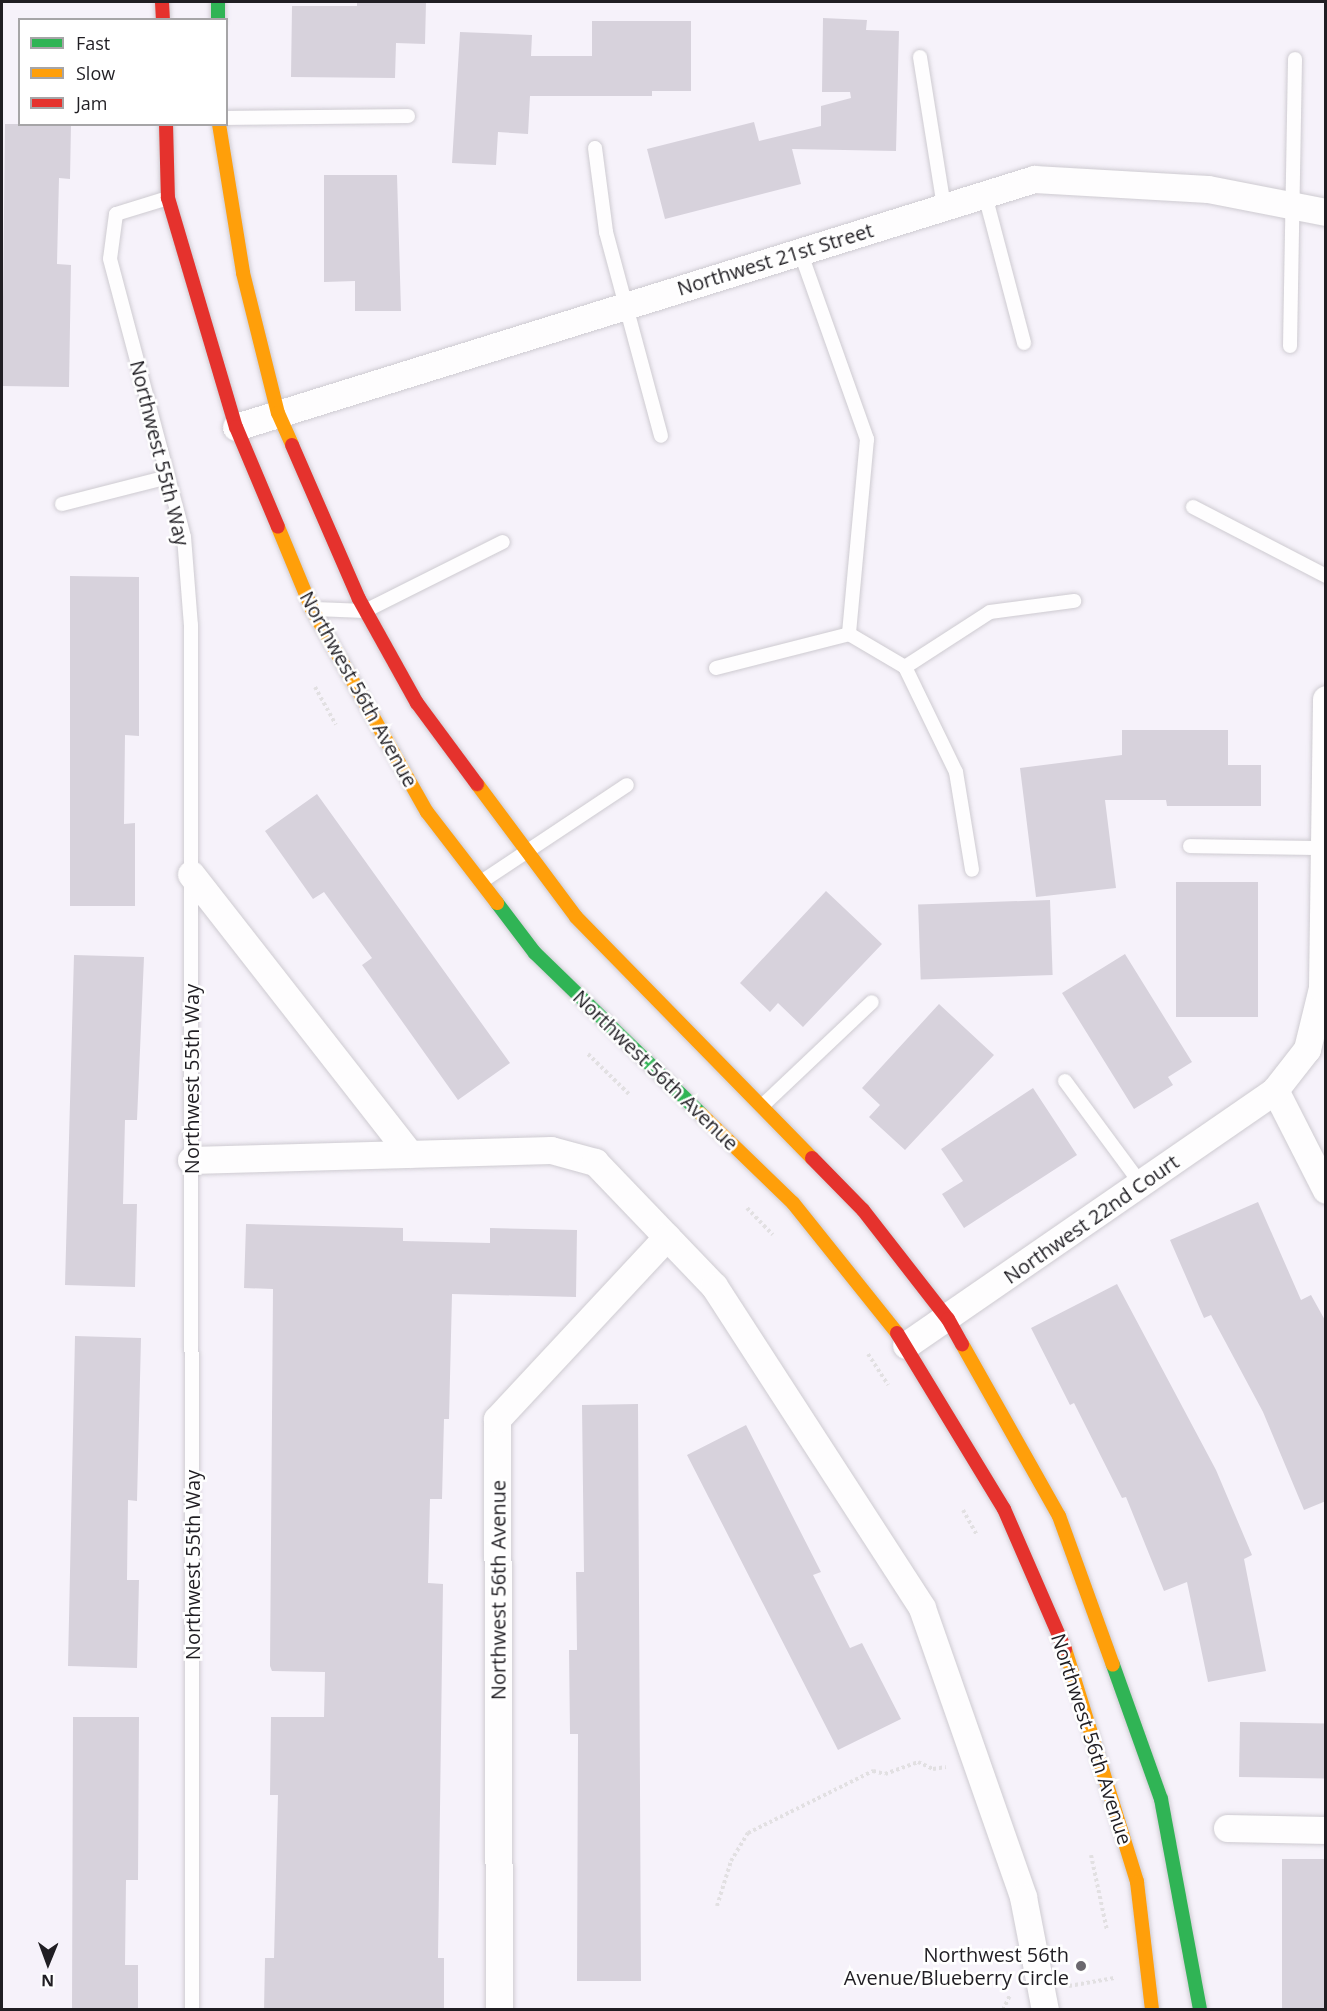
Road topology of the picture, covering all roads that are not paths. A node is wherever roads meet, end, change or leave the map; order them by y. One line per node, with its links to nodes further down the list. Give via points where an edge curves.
1 (162, 2): 3 (street)
2 (218, 2): 4 (street)
3 (163, 18)
4 (218, 18)
5 (920, 57): 15 (lane)
6 (1295, 59): 14 (lane)
7 (408, 116): 8 (lane)
8 (228, 118)
9 (166, 126): 13 (street, Northwest 56th Avenue)
10 (219, 126): 21 (street, Northwest 56th Avenue, via 243,273)
11 (595, 148): 18 (lane, via 606,232)
12 (985, 195): 14 (street, Northwest 21st Street, via 1034,179 1208,189); 15 (street, Northwest 21st Street); 19 (lane)
13 (168, 198): 22 (street, Northwest 56th Avenue); 24 (lane, Northwest 55th Way, via 116,214 110,260)
14 (1292, 205): 16 (street, Northwest 21st Street); 20 (lane)
15 (944, 207): 17 (street, Northwest 21st Street)
16 (1326, 212)
17 (800, 251): 18 (street, Northwest 21st Street); 32 (lane, via 867,439)
18 (624, 306): 21 (street, Northwest 21st Street); 23 (lane)
19 (1024, 343)
20 (1290, 346)
21 (278, 413): 22 (street, Northwest 21st Street); 31 (street, Northwest 56th Avenue)
22 (236, 427): 30 (street, Northwest 56th Avenue)
23 (661, 436)
24 (168, 477): 25 (lane); 41 (lane, Northwest 55th Way, via 184,537 191,625)
25 (62, 504)
26 (1193, 507): 28 (lane)
27 (503, 542): 31 (lane)
28 (1326, 576)
29 (1074, 601): 33 (lane, via 990,612)
30 (312, 609): 31 (lane); 42 (street, Northwest 56th Avenue, via 427,812)
31 (365, 611): 39 (street, Northwest 56th Avenue, via 417,703)
32 (849, 634): 33 (lane); 34 (lane)
33 (905, 667): 40 (lane, via 956,772)
34 (716, 668)
35 (1326, 699): 38 (street, Northwest 22nd Court)
36 (627, 785): 39 (lane)
37 (1190, 846): 38 (lane)
38 (1324, 848): 45 (street, Northwest 22nd Court, via 1322,988 1306,1049)
39 (528, 853): 42 (lane); 46 (street, Northwest 56th Avenue, via 576,917)
40 (972, 870)
41 (191, 874): 47 (street); 48 (lane, Northwest 55th Way)
42 (481, 882): 53 (street, Northwest 56th Avenue, via 536,953 793,1203)
43 (872, 1002): 46 (lane)
44 (1065, 1081): 49 (lane)
45 (1275, 1090): 49 (street, Northwest 22nd Court); 50 (street)
46 (762, 1106): 52 (street, Northwest 56th Avenue, via 863,1209)
47 (410, 1154): 48 (street); 51 (street, via 551,1150 595,1162)
48 (191, 1160): 57 (lane, Northwest 55th Way)
49 (1141, 1184): 52 (street, Northwest 22nd Court)
50 (1326, 1190)
51 (667, 1237): 56 (street, via 714,1286 922,1608 1023,1897); 58 (street, Northwest 56th Avenue, via 497,1419)
52 (948, 1319): 53 (street, Northwest 22nd Court); 60 (street, Northwest 56th Avenue, via 1059,1516 1161,1799)
53 (906, 1345): 59 (street, Northwest 56th Avenue, via 1004,1509 1067,1653 1137,1882)
54 (1227, 1828): 55 (street)
55 (1326, 1830)
56 (1043, 2008)
57 (192, 2010)
58 (499, 2010)
59 (1152, 2010)
60 (1200, 2010)

